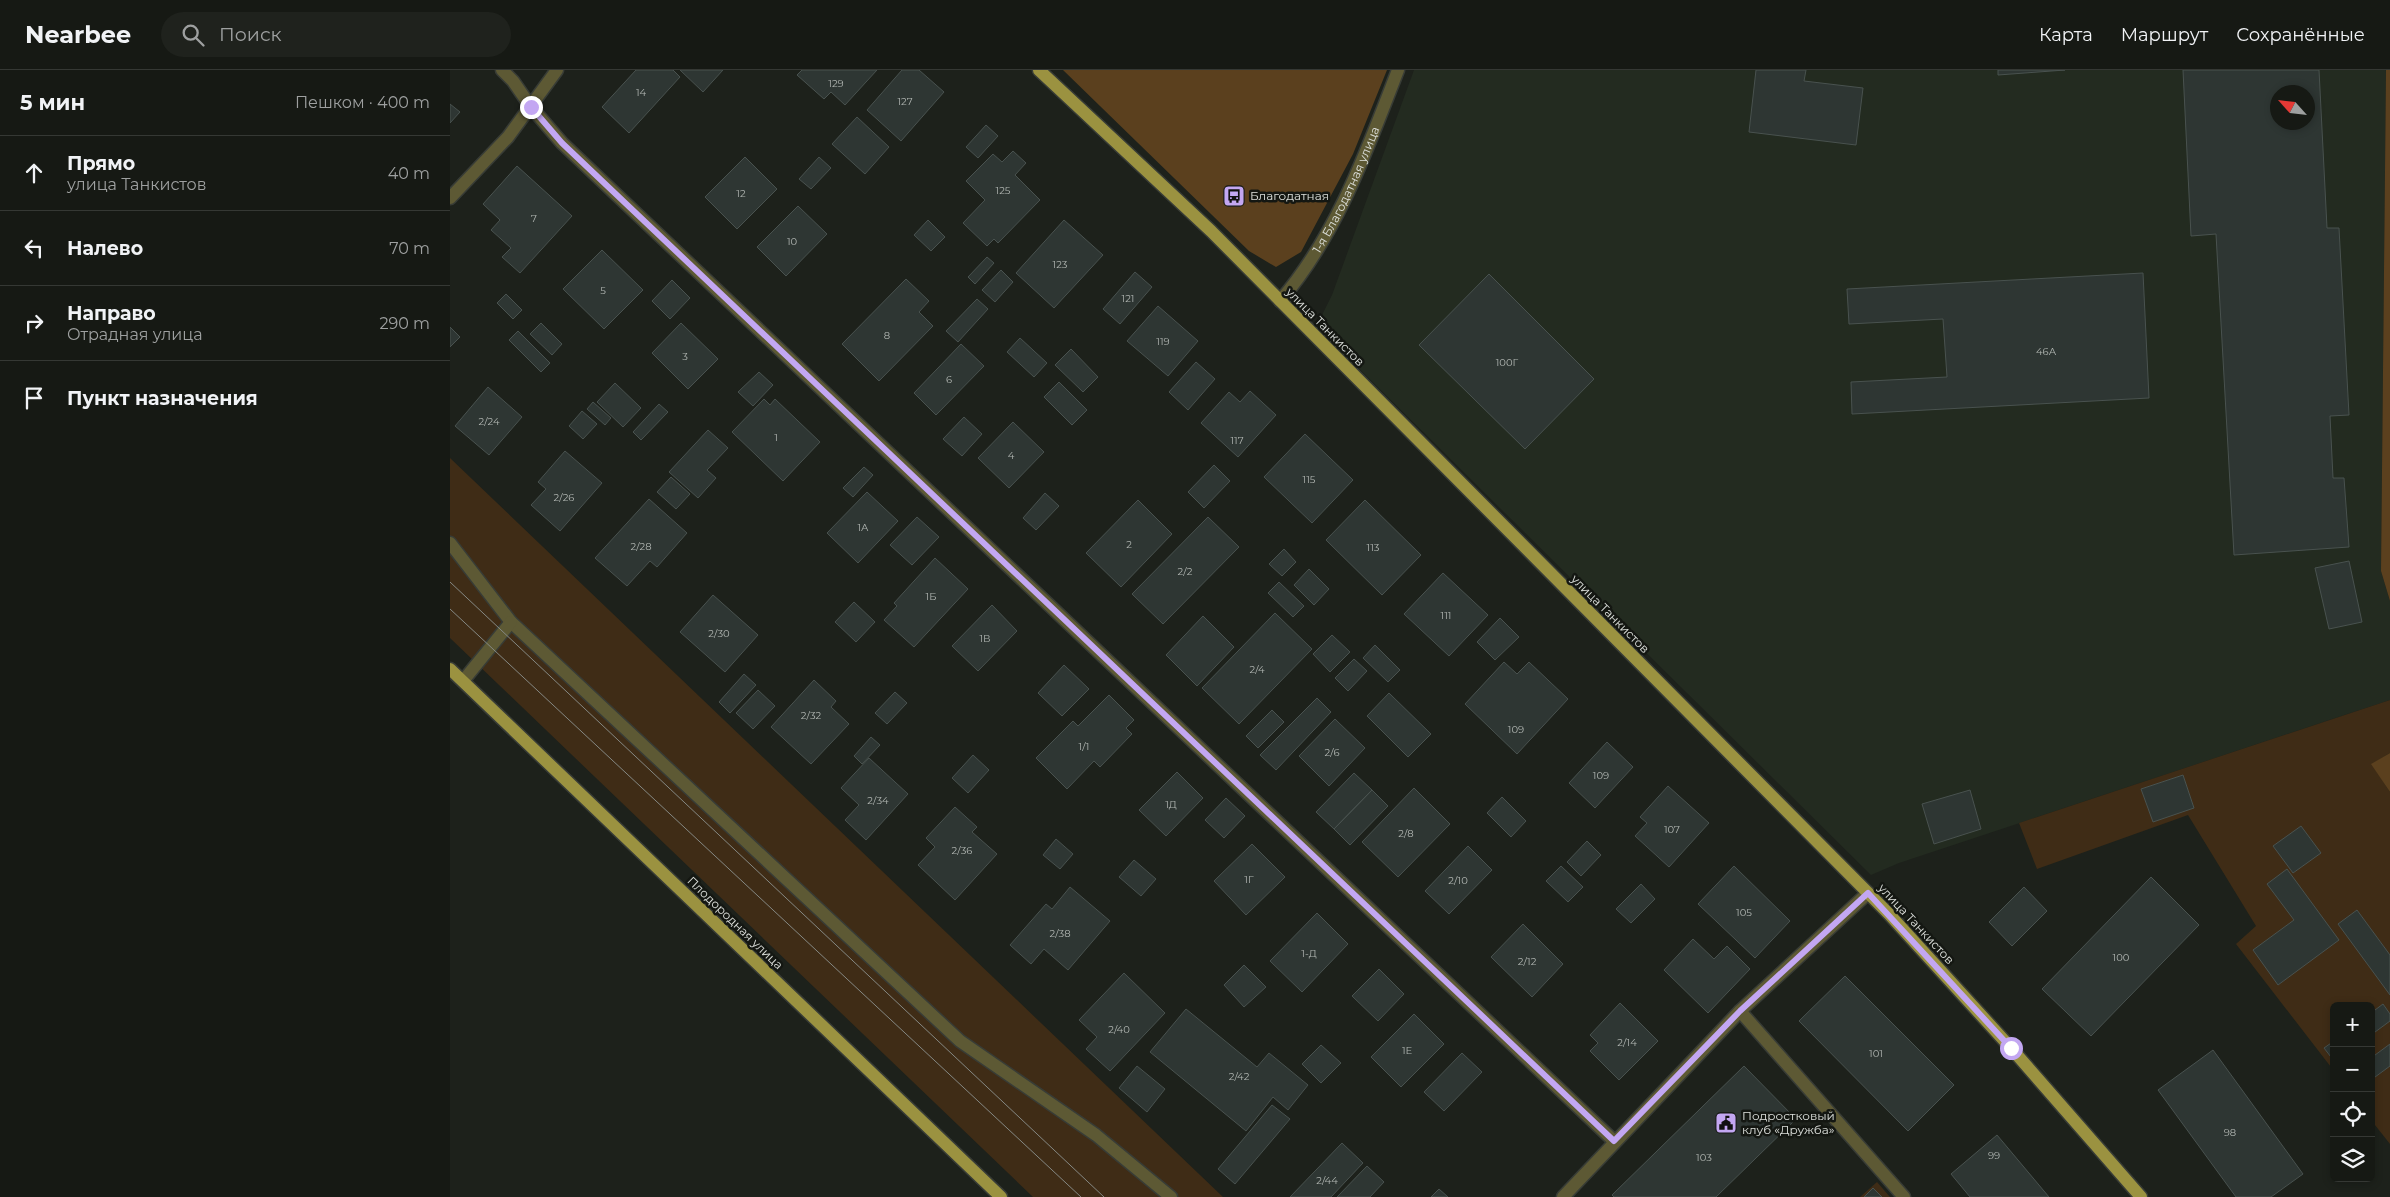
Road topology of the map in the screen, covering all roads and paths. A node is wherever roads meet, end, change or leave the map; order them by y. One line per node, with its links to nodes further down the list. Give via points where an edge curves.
1 (502, 70): 5 (street)
2 (557, 70): 5 (street)
3 (1039, 70): 7 (main road, улица Танкистов, via 1211,231)
4 (1398, 70): 7 (street, 1-я Благодатная улица, via 1358,173 1304,274)
5 (531, 107): 6 (street, via 508,137); 14 (street, via 577,157)
6 (450, 198)
7 (1280, 301): 12 (main road, улица Танкистов)
8 (450, 543): 9 (street)
9 (511, 622): 11 (street); 16 (street, via 960,1041 1096,1136)
10 (450, 669): 11 (main road, Плодородная улица)
11 (463, 681): 15 (main road, Плодородная улица)
12 (1868, 893): 13 (street); 19 (main road, улица Танкистов, via 2011,1048)
13 (1740, 1011): 14 (street); 18 (street)
14 (1614, 1141): 17 (street)
15 (1000, 1197)
16 (1171, 1197)
17 (1563, 1197)
18 (1904, 1197)
19 (2141, 1197)

